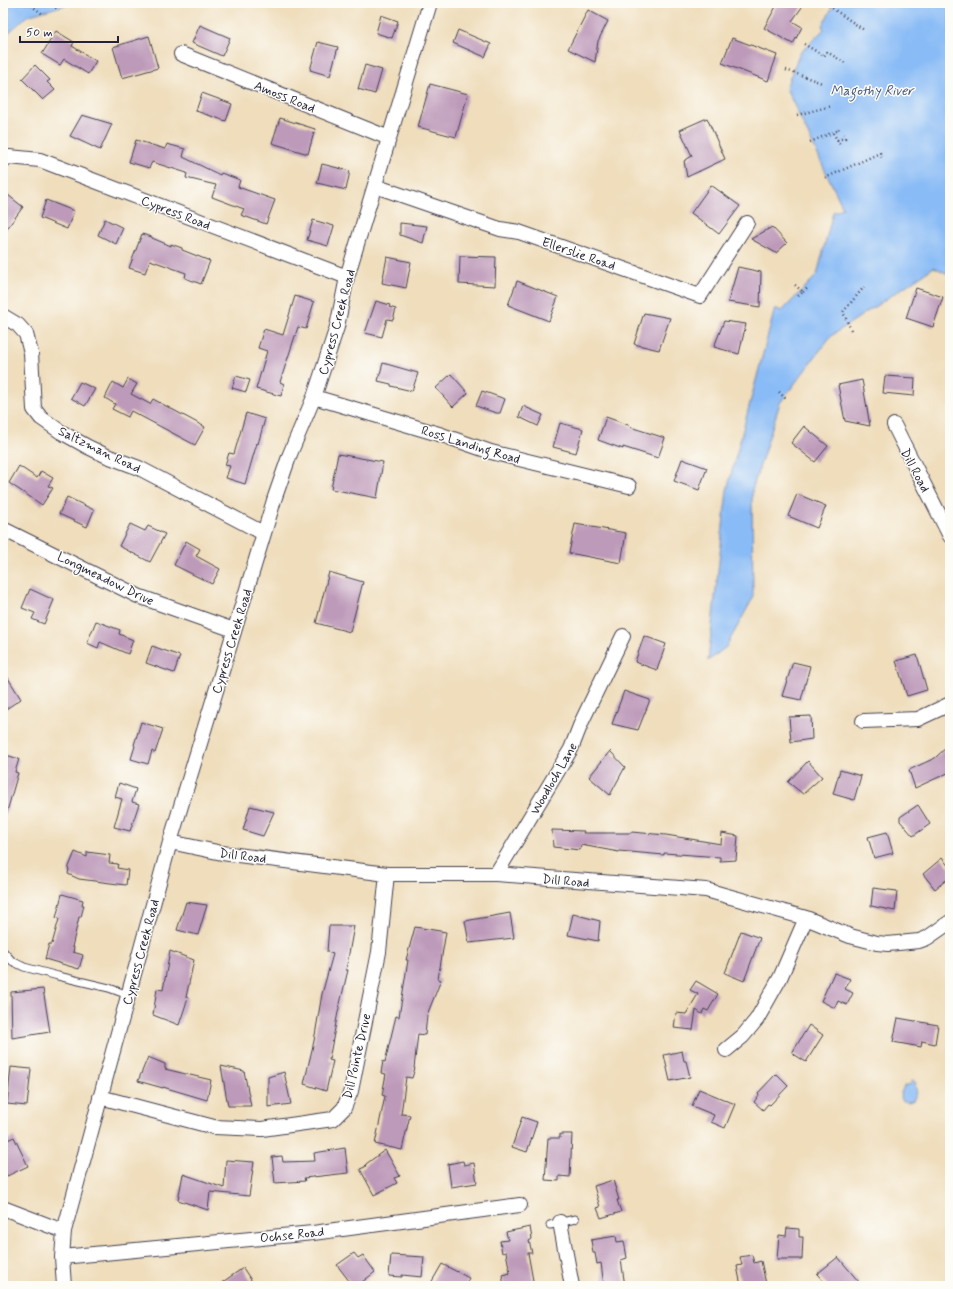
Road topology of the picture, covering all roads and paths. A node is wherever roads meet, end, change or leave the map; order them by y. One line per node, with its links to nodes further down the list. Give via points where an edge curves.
1 (28, 3): 6 (path)
2 (49, 3): 5 (path)
3 (430, 3): 18 (street, Cypress Creek Road)
4 (828, 6): 7 (path)
5 (58, 10)
6 (44, 15)
7 (864, 30)
8 (804, 44): 10 (path, via 824,56 827,52)
9 (182, 54): 18 (street, Amoss Road)
10 (847, 64)
11 (786, 70): 12 (path)
12 (822, 83)
13 (831, 106): 14 (path)
14 (797, 115)
15 (838, 126): 16 (path, via 840,130)
16 (833, 133): 19 (path); 20 (path)
17 (844, 134): 19 (path, via 845,138)
18 (389, 138): 25 (street, Cypress Creek Road)
19 (837, 140): 21 (path)
20 (810, 142)
21 (841, 146)
22 (3, 160): 27 (street, Cypress Road, via 9,156 40,160)
23 (882, 160): 24 (path, via 880,153)
24 (825, 178)
25 (375, 186): 26 (street, Ellerslie Road, via 500,230 519,232 700,296); 27 (street, Cypress Creek Road)
26 (747, 223)
27 (347, 277): 36 (street, Cypress Creek Road, via 337,327)
28 (795, 285): 31 (path)
29 (809, 286): 31 (path)
30 (864, 286): 34 (path, via 843,312)
31 (803, 292): 32 (path)
32 (797, 297)
33 (3, 316): 41 (street, Saltzman Road, via 18,325 26,334 31,353 34,409 41,418 106,456 139,468)
34 (851, 330)
35 (779, 392): 37 (path)
36 (314, 397): 39 (street, Ross Landing Road, via 491,452); 41 (street, Cypress Creek Road, via 290,454)
37 (786, 399)
38 (894, 425): 42 (street, Dill Road)
39 (628, 486)
40 (3, 529): 43 (street, Longmeadow Drive, via 138,596)
41 (263, 533): 43 (street, Cypress Creek Road)
42 (950, 536)
43 (234, 630): 47 (street, Cypress Creek Road)
44 (623, 636): 49 (street, Woodloch Lane, via 571,749)
45 (950, 704): 46 (street, via 918,719)
46 (863, 720)
47 (170, 842): 48 (street, Dill Road, via 222,853); 53 (street, Cypress Creek Road)
48 (387, 874): 49 (street, Dill Road); 55 (street, Dill Pointe Drive, via 379,952 350,1091 344,1108 332,1119 262,1130 214,1127)
49 (496, 874): 50 (street, Dill Road, via 706,890)
50 (806, 918): 51 (street, Dill Road, via 850,936 888,944 919,941); 54 (street, via 780,978 757,1019 743,1036)
51 (950, 922)
52 (3, 951): 53 (lane, via 12,961 24,967)
53 (128, 995): 55 (street, Cypress Creek Road)
54 (726, 1050)
55 (100, 1097): 60 (street, Cypress Creek Road)
56 (520, 1205): 61 (street, Ochse Road, via 313,1233)
57 (3, 1208): 60 (street)
58 (575, 1218): 59 (lane)
59 (555, 1224): 63 (street)
60 (64, 1231): 61 (street, Cypress Creek Road)
61 (62, 1257): 62 (street, Cypress Creek Road)
62 (64, 1286)
63 (572, 1286)

